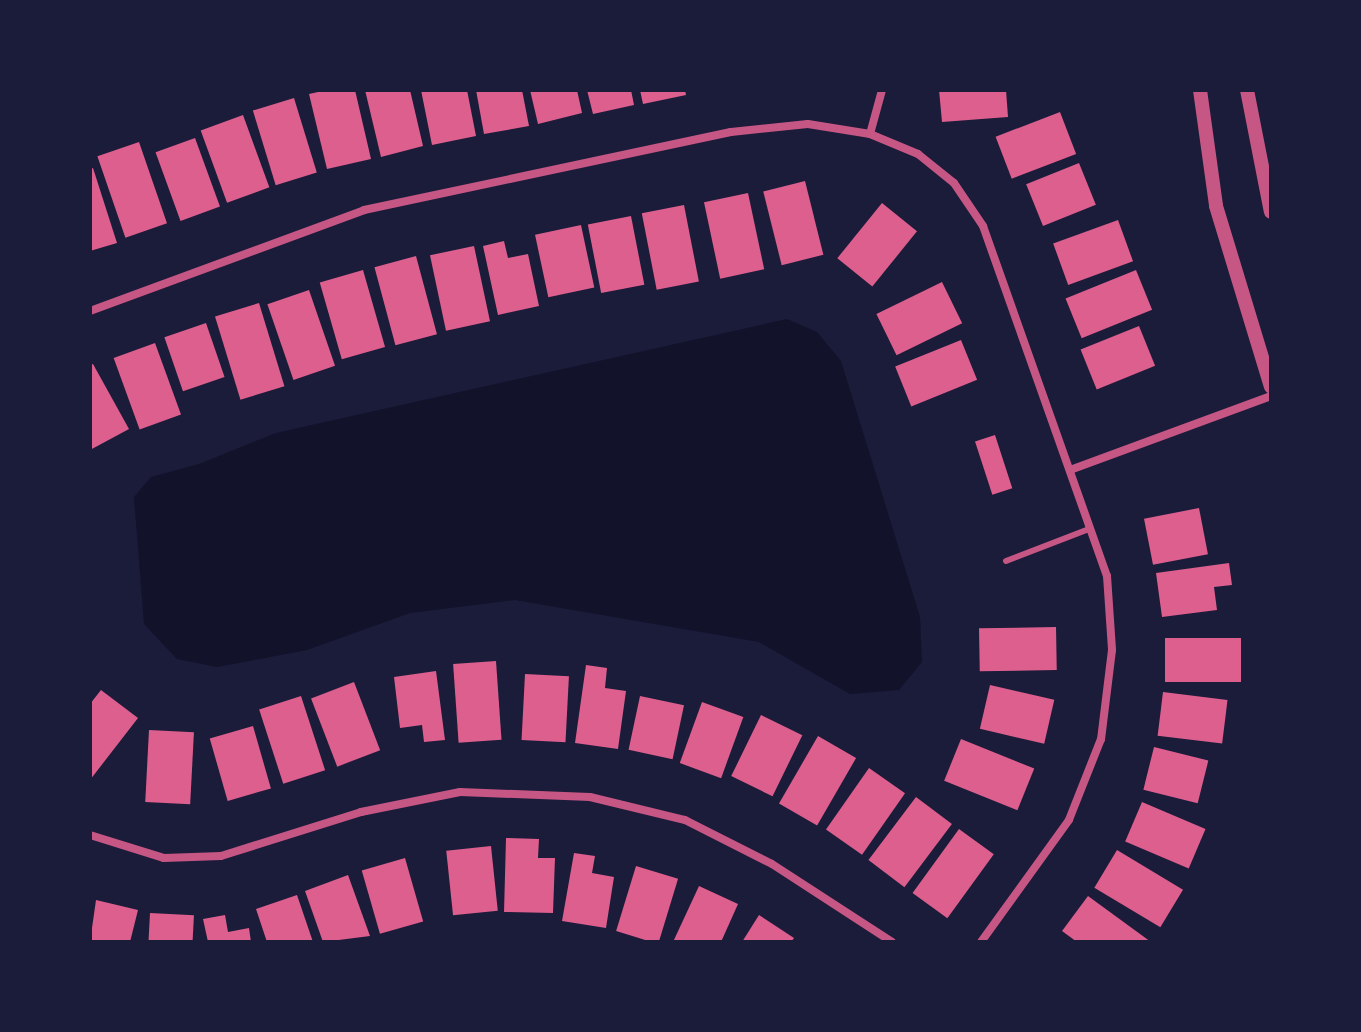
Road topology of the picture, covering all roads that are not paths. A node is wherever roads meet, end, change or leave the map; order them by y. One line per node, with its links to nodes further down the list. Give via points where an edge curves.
1 (882, 90): 4 (street)
2 (1200, 90): 7 (street, via 1216,206)
3 (1247, 90): 5 (street)
4 (870, 134): 6 (street, via 808,124 731,132 364,210); 9 (street, via 918,154 954,183 983,226)
5 (1271, 212)
6 (90, 311)
7 (1271, 387)
8 (1271, 396): 9 (street)
9 (1070, 470): 10 (street)
10 (1089, 529): 11 (lane); 14 (street, via 1107,576 1112,650 1101,739 1069,820)
11 (1006, 561)
12 (90, 835): 13 (street, via 164,858 221,856 361,812 460,792 590,797 685,820 772,864)
13 (892, 942)
14 (981, 942)

